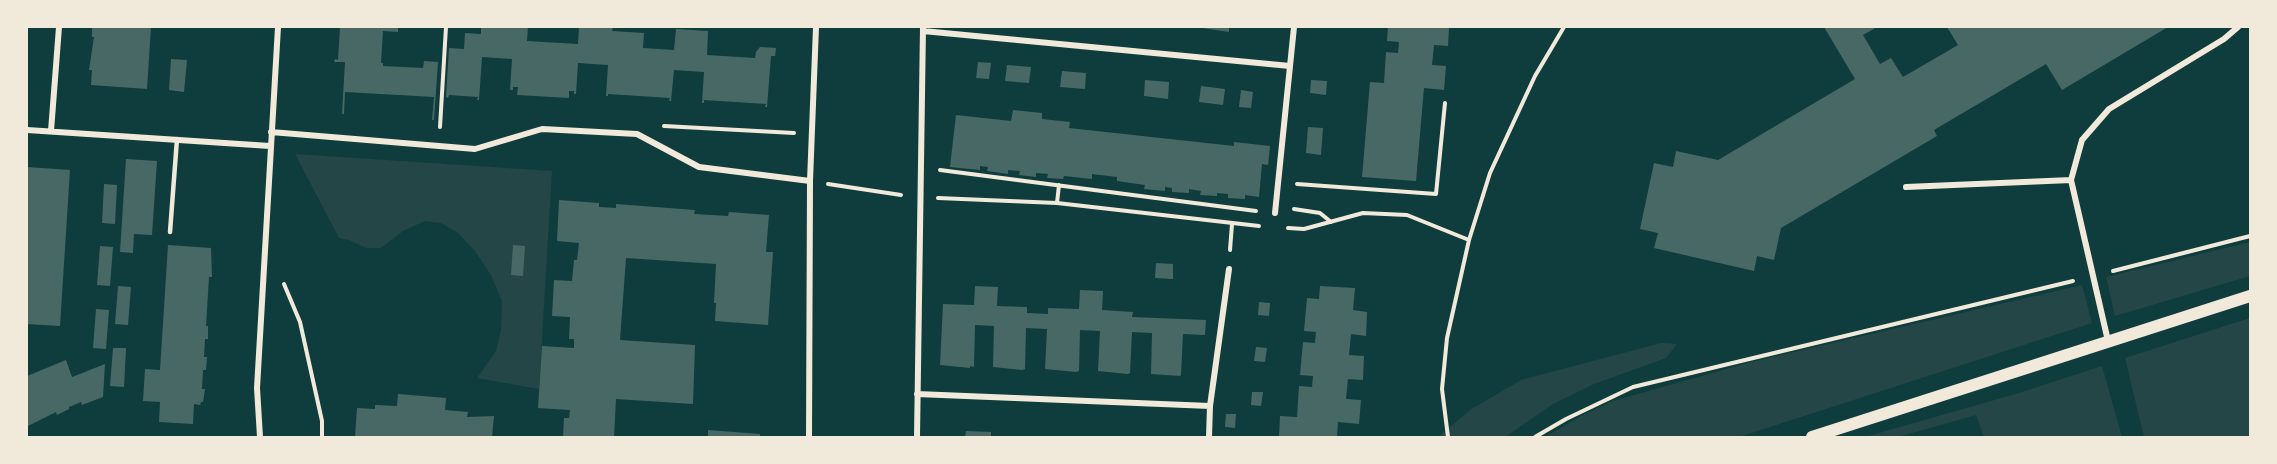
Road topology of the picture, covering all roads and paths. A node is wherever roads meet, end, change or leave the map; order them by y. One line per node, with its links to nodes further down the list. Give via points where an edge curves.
1 (58, 27): 12 (street)
2 (278, 27): 13 (street)
3 (446, 27): 18 (path)
4 (816, 27): 15 (street)
5 (1294, 27): 9 (street)
6 (1564, 27): 34 (path, via 1534,76 1490,173)
7 (2238, 27): 20 (street, via 2109,109 2082,140)
8 (923, 29): 9 (street); 19 (street)
9 (1290, 66): 22 (street)
10 (1445, 103): 22 (path, via 1436,194)
11 (27, 130): 12 (street)
12 (51, 131): 16 (street)
13 (271, 132): 17 (street); 18 (street)
14 (637, 134): 15 (path, via 668,125); 18 (street, via 542,129 475,149); 21 (street, via 699,167)
15 (811, 134): 21 (street)
16 (177, 139): 17 (street); 32 (lane)
17 (270, 146): 42 (street, via 257,388)
18 (439, 146)
19 (921, 168): 23 (path); 25 (street)
20 (2071, 180): 24 (street); 36 (street)
21 (810, 181): 25 (path); 44 (street)
22 (1279, 183): 27 (street); 28 (path, via 1290,208 1320,213)
23 (1059, 185): 26 (path); 27 (path)
24 (1906, 187)
25 (921, 198): 26 (path); 40 (street)
26 (1056, 203): 29 (path)
27 (1275, 213)
28 (1331, 222): 31 (path, via 1304,229); 34 (path, via 1363,213 1407,215)
29 (1232, 224): 30 (path); 35 (path)
30 (1263, 226)
31 (1284, 227)
32 (170, 232)
33 (2250, 236): 36 (path)
34 (1469, 240): 47 (path, via 1447,338 1442,389)
35 (1229, 269): 41 (street)
36 (2091, 276): 39 (street); 48 (path, via 1634,387)
37 (283, 282): 43 (path, via 300,322 322,421)
38 (2250, 296): 39 (main road)
39 (2108, 341): 49 (main road)
40 (917, 394): 41 (street); 45 (street)
41 (1210, 406): 46 (street)
42 (260, 437)
43 (322, 437)
44 (809, 437)
45 (917, 437)
46 (1209, 437)
47 (1448, 437)
48 (1535, 437)
49 (1812, 437)

